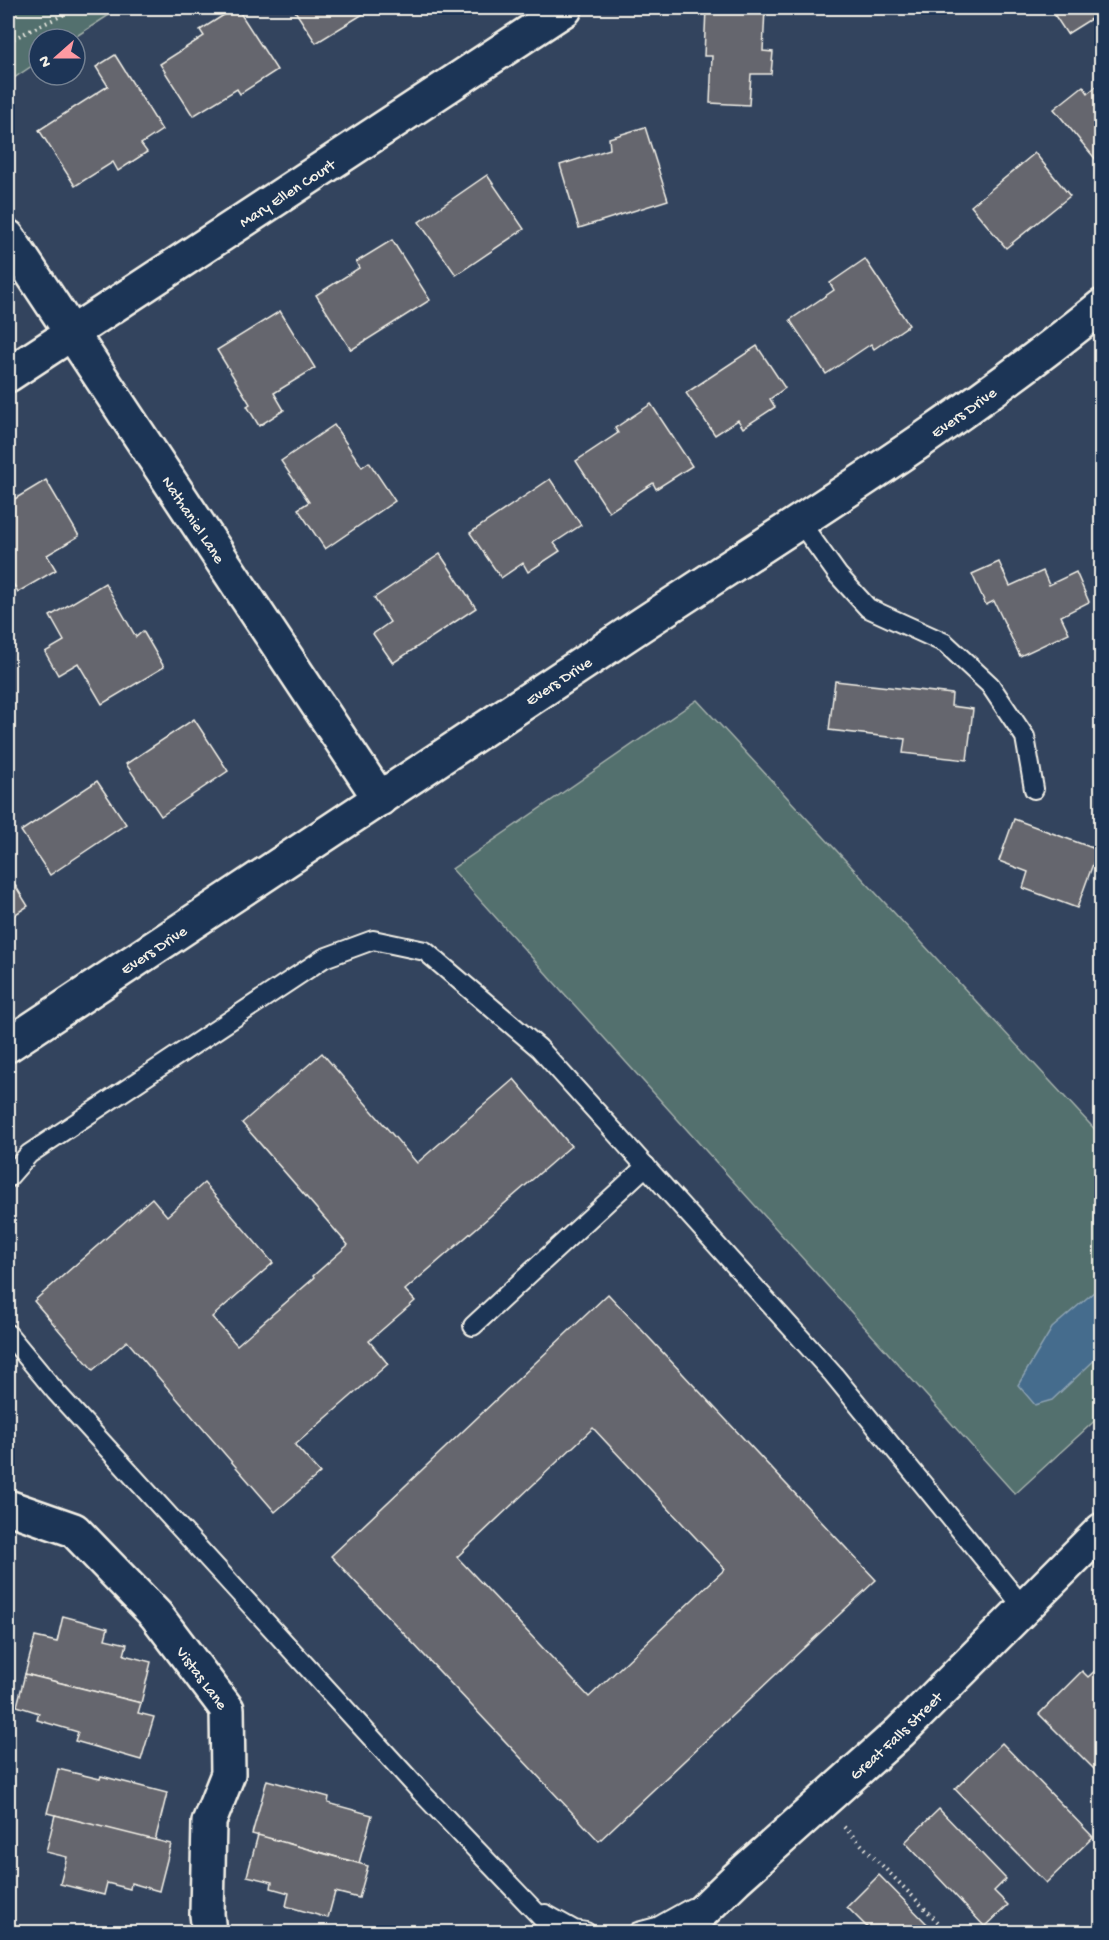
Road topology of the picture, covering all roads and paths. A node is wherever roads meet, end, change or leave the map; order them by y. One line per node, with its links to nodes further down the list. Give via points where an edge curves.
1 (73, 8): 3 (path)
2 (565, 9): 6 (street, Mary Ellen Court)
3 (8, 41)
4 (8, 237): 6 (street, Nathaniel Lane)
5 (1101, 306): 8 (street, Evers Drive, via 969,408)
6 (70, 333): 7 (street, Mary Ellen Court); 10 (street, Nathaniel Lane)
7 (8, 375)
8 (800, 522): 9 (lane, via 838,575 868,608 945,643 990,685 1025,737); 10 (street, Evers Drive)
9 (1034, 789)
10 (380, 799): 11 (street, Evers Drive)
11 (8, 1045)
12 (646, 1166): 13 (lane, via 539,1048 425,951 373,940 324,958 29,1154); 14 (lane); 18 (lane, via 833,1374)
13 (8, 1178)
14 (473, 1326)
15 (8, 1334): 21 (lane, via 80,1419)
16 (8, 1507): 22 (street, Vistas Lane, via 74,1530 156,1615 227,1709 228,1774 209,1822)
17 (1101, 1530): 18 (street, Great Falls Street)
18 (1024, 1608): 19 (street, Great Falls Street, via 900,1732)
19 (820, 1803): 20 (street, Great Falls Street); 27 (path)
20 (735, 1879): 25 (lane, via 657,1927); 26 (street, Great Falls Street)
21 (526, 1902): 23 (lane); 24 (lane, via 574,1930)
22 (209, 1932)
23 (555, 1932)
24 (586, 1932)
25 (638, 1932)
26 (681, 1932)
27 (948, 1932)

